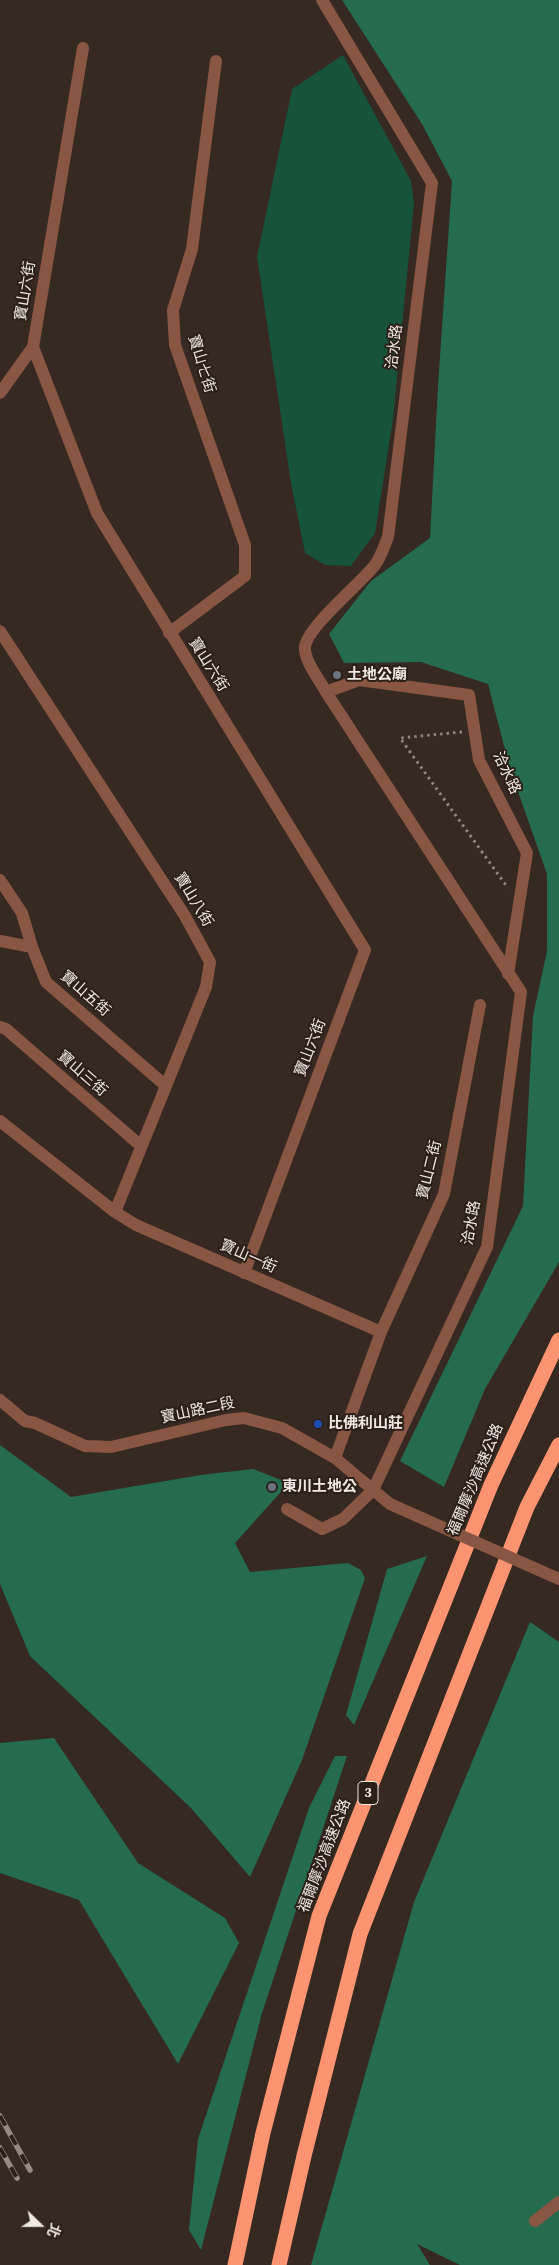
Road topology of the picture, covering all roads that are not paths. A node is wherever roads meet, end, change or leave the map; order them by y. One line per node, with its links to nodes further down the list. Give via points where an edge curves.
1 (322, 0): 8 (street, 洽水路, via 432,182 388,537 377,563 318,623 305,646 306,656)
2 (83, 48): 4 (street, 寶山六街)
3 (216, 61): 7 (street, 寶山七街, via 192,249 173,310 175,345 245,545 245,576)
4 (34, 347): 5 (street); 7 (street, 寶山六街, via 97,514)
5 (0, 393)
6 (0, 631): 15 (street, 寶山八街, via 185,916 210,962 206,987)
7 (169, 633): 19 (street, 寶山六街, via 365,950)
8 (326, 692): 12 (street, 洽水路); 12 (street, 洽水路, via 359,680 469,696 480,760 527,853)
9 (0, 880): 11 (street, 寶山五街, via 22,913)
10 (0, 941): 11 (street)
11 (32, 947): 15 (street, 寶山五街, via 46,982)
12 (508, 974): 25 (street, 洽水路, via 521,992 487,1248)
13 (480, 1005): 20 (street, 寶山二街, via 444,1194)
14 (0, 1028): 17 (street, 寶山三街, via 6,1029)
15 (166, 1086): 17 (street, 寶山八街)
16 (0, 1121): 18 (street, 寶山一街)
17 (141, 1146): 18 (street, 寶山八街)
18 (115, 1212): 19 (street, 寶山一街, via 136,1225)
19 (244, 1273): 20 (street, 寶山一街)
20 (381, 1332): 24 (street)
21 (559, 1340): 30 (highway, 福爾摩沙高速公路 / 3, via 491,1485 319,1916 263,2133)
22 (0, 1400): 24 (street, 寶山路二段, via 25,1421 85,1446 111,1447 244,1418 282,1428)
23 (559, 1444): 31 (highway, via 528,1507 360,1934)
24 (334, 1458): 25 (street, 寶山路二段)
25 (373, 1490): 26 (street, via 343,1519 322,1529); 27 (street, 寶山路二段, bridge, via 390,1504)
26 (287, 1509)
27 (559, 1579)
28 (559, 2202): 29 (street)
29 (535, 2221)
30 (235, 2265)
31 (279, 2265)

